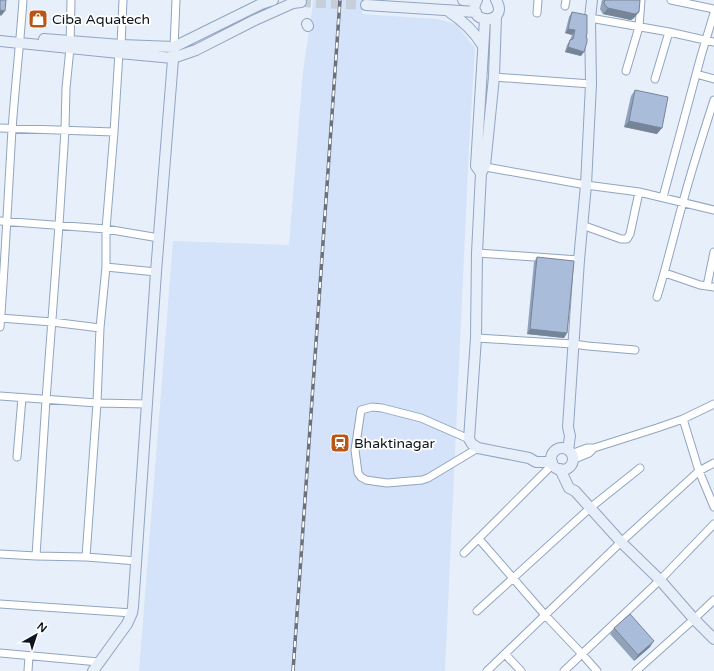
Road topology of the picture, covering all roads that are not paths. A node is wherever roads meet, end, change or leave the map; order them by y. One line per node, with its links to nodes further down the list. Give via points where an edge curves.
1 (23, 0): 26 (street)
2 (71, 0): 30 (street)
3 (123, 0): 33 (street)
4 (176, 0): 32 (street)
5 (273, 0): 32 (street)
6 (463, 0): 12 (street)
7 (497, 0): 20 (street, via 499,8)
8 (538, 0): 18 (street)
9 (592, 0): 21 (street)
10 (641, 0): 23 (street)
11 (671, 0): 15 (street)
12 (477, 1): 17 (street)
13 (301, 2): 34 (street, via 293,3 196,50)
14 (366, 5): 16 (street)
15 (714, 9)
16 (447, 10): 17 (street); 31 (street, via 464,22)
17 (476, 12): 22 (street)
18 (537, 13)
19 (714, 13): 27 (street)
20 (496, 16): 22 (street); 37 (street)
21 (590, 18): 23 (street); 40 (street)
22 (485, 19): 31 (street)
23 (638, 27): 24 (street); 35 (street)
24 (670, 32): 27 (street); 38 (street)
25 (0, 35): 26 (street)
26 (20, 40): 28 (street); 30 (street); 43 (street)
27 (706, 40): 29 (street); 36 (street)
28 (0, 41)
29 (714, 42)
30 (70, 44): 33 (street); 44 (street)
31 (483, 46): 46 (street)
32 (174, 47): 33 (street); 34 (street)
33 (120, 49): 34 (street); 45 (street)
34 (173, 58): 56 (street)
35 (626, 71)
36 (696, 74): 39 (street); 49 (street)
37 (494, 76): 40 (street); 46 (street)
38 (655, 79)
39 (714, 79)
40 (591, 84): 47 (street)
41 (714, 100): 50 (street)
42 (0, 128): 43 (street)
43 (12, 129): 44 (street); 52 (street)
44 (65, 130): 45 (street); 53 (street)
45 (114, 132): 55 (street)
46 (481, 168): 47 (street); 58 (street)
47 (586, 185): 48 (street); 54 (street)
48 (639, 192): 49 (street); 54 (street, via 627,239 621,240)
49 (663, 197): 50 (street)
50 (683, 202): 51 (street); 62 (street)
51 (714, 210)
52 (4, 222): 53 (street); 65 (street)
53 (59, 225): 55 (street); 66 (street)
54 (582, 226): 59 (street)
55 (106, 229): 56 (street); 60 (street)
56 (159, 238): 61 (street)
57 (714, 252): 63 (street)
58 (476, 253): 59 (street); 69 (street)
59 (579, 260): 70 (street)
60 (106, 267): 61 (street); 68 (street)
61 (156, 272): 76 (street)
62 (665, 273): 63 (street); 64 (street)
63 (711, 286)
64 (657, 296)
65 (0, 318): 66 (street); 67 (street)
66 (52, 322): 68 (street); 74 (street)
67 (0, 327)
68 (100, 328): 75 (street)
69 (476, 338): 70 (street); 79 (street)
70 (573, 344): 71 (street); 81 (street, via 568,427 563,435)
71 (635, 350)
72 (0, 396): 73 (street)
73 (22, 398): 74 (street); 82 (street)
74 (46, 400): 75 (street); 94 (street)
75 (97, 403): 76 (street); 95 (street)
76 (147, 404): 96 (street)
77 (714, 404): 78 (street)
78 (683, 419): 81 (street, via 594,448); 86 (street)
79 (468, 439): 80 (street); 80 (street, via 421,418 382,408 366,408 361,410 355,450 358,473 366,480 387,483 422,480)
80 (478, 448): 84 (street, via 529,458 536,462)
81 (569, 453): 84 (street, via 556,450); 84 (street, via 568,468)
82 (17, 458)
83 (714, 463): 86 (street)
84 (556, 464): 88 (street, via 569,488); 90 (street)
85 (640, 468): 88 (street)
86 (699, 471): 87 (street); 91 (street)
87 (714, 507)
88 (590, 508): 91 (street); 97 (street)
89 (714, 524): 98 (street)
90 (479, 539): 92 (street); 97 (street)
91 (621, 542): 98 (street); 103 (street)
92 (464, 553)
93 (0, 554): 94 (street)
94 (36, 556): 95 (street)
95 (86, 557): 96 (street)
96 (137, 561): 102 (street)
97 (513, 578): 101 (street); 103 (street)
98 (660, 580): 104 (street); 108 (street)
99 (714, 600): 104 (street)
100 (0, 604): 102 (street)
101 (477, 611)
102 (132, 613): 110 (street)
103 (545, 615): 107 (street); 108 (street)
104 (694, 619): 105 (street); 117 (street)
105 (714, 639)
106 (0, 653): 109 (street)
107 (505, 654): 113 (street); 114 (street)
108 (582, 654): 115 (street); 116 (street)
109 (29, 656): 110 (street); 111 (street)
110 (100, 662): 112 (street)
111 (28, 671)
112 (93, 671)
113 (487, 671)
114 (521, 671)
115 (564, 671)
116 (597, 671)
117 (636, 671)

